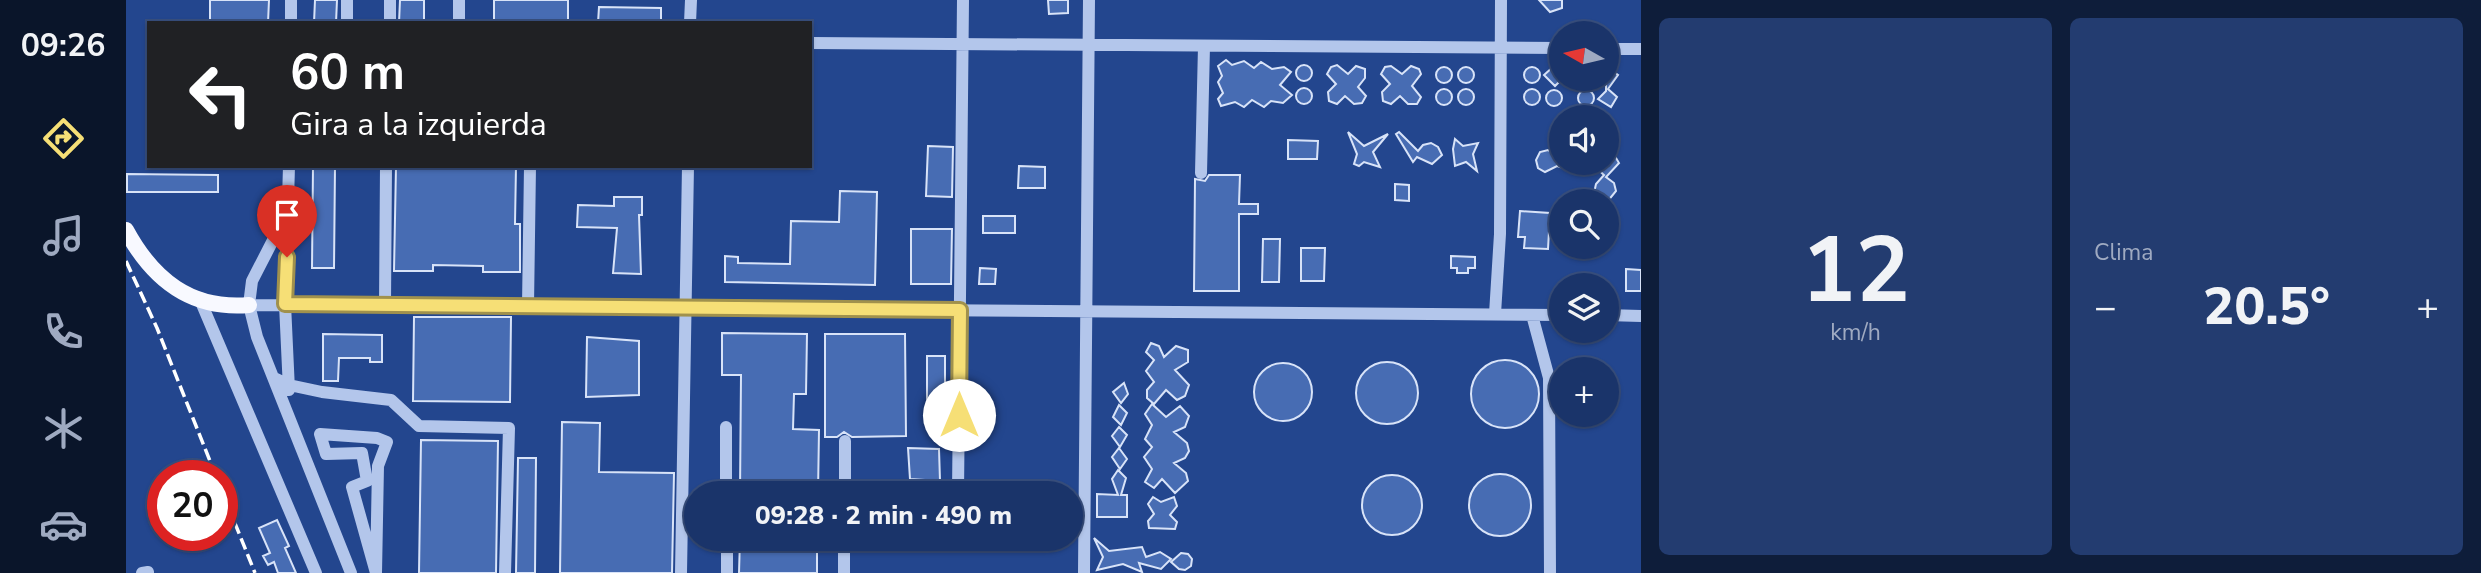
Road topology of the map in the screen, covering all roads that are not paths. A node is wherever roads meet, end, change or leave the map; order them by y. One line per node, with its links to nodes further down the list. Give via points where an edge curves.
1 (291, 0): 9 (street)
2 (347, 0): 10 (street)
3 (390, 0): 11 (street)
4 (459, 0): 12 (street)
5 (691, 0): 13 (street)
6 (963, 0): 15 (street)
7 (1089, 0): 16 (street)
8 (1501, 0): 18 (street)
9 (290, 21)
10 (346, 21)
11 (390, 21)
12 (459, 21)
13 (691, 21)
14 (812, 43): 15 (street)
15 (963, 44): 16 (street); 35 (street)
16 (1088, 45): 17 (street); 36 (street)
17 (1204, 46): 18 (street); 26 (street)
18 (1500, 48): 19 (street); 37 (street)
19 (1549, 48)
20 (1619, 49): 21 (street)
21 (1641, 49)
22 (289, 168): 27 (street)
23 (386, 168): 31 (street)
24 (530, 168): 33 (street)
25 (688, 168): 34 (street)
26 (1201, 173)
27 (288, 211): 30 (street); 32 (street, via 252,281)
28 (126, 230): 29 (main road, via 163,278)
29 (201, 302): 32 (main road); 58 (street)
30 (285, 304): 31 (street); 32 (street); 42 (street)
31 (385, 304): 33 (street)
32 (249, 305): 43 (street)
33 (528, 306): 34 (street)
34 (686, 308): 35 (street); 62 (street)
35 (960, 310): 36 (street); 51 (street)
36 (1086, 311): 37 (street); 52 (street)
37 (1495, 314): 38 (street)
38 (1532, 315): 39 (street); 66 (street, via 1549,379)
39 (1549, 315)
40 (1619, 316): 41 (street)
41 (1641, 316)
42 (286, 356): 43 (street); 45 (street)
43 (266, 358): 44 (street)
44 (274, 378): 45 (street); 46 (street)
45 (289, 385): 46 (street); 61 (street, via 391,400 419,426 509,428)
46 (294, 425): 59 (street)
47 (726, 427): 49 (street)
48 (845, 441): 50 (street)
49 (726, 481)
50 (845, 481)
51 (958, 481)
52 (1080, 481)
53 (727, 551): 63 (street)
54 (844, 551): 64 (street)
55 (1080, 551): 65 (street)
56 (148, 572): 57 (street)
57 (142, 573)
58 (316, 573)
59 (351, 573)
60 (376, 573): 60 (street, via 352,487 367,481 362,453 326,454 320,434 387,442 378,466)
61 (505, 573)
62 (681, 573)
63 (727, 573)
64 (844, 573)
65 (1084, 573)
66 (1550, 573)

